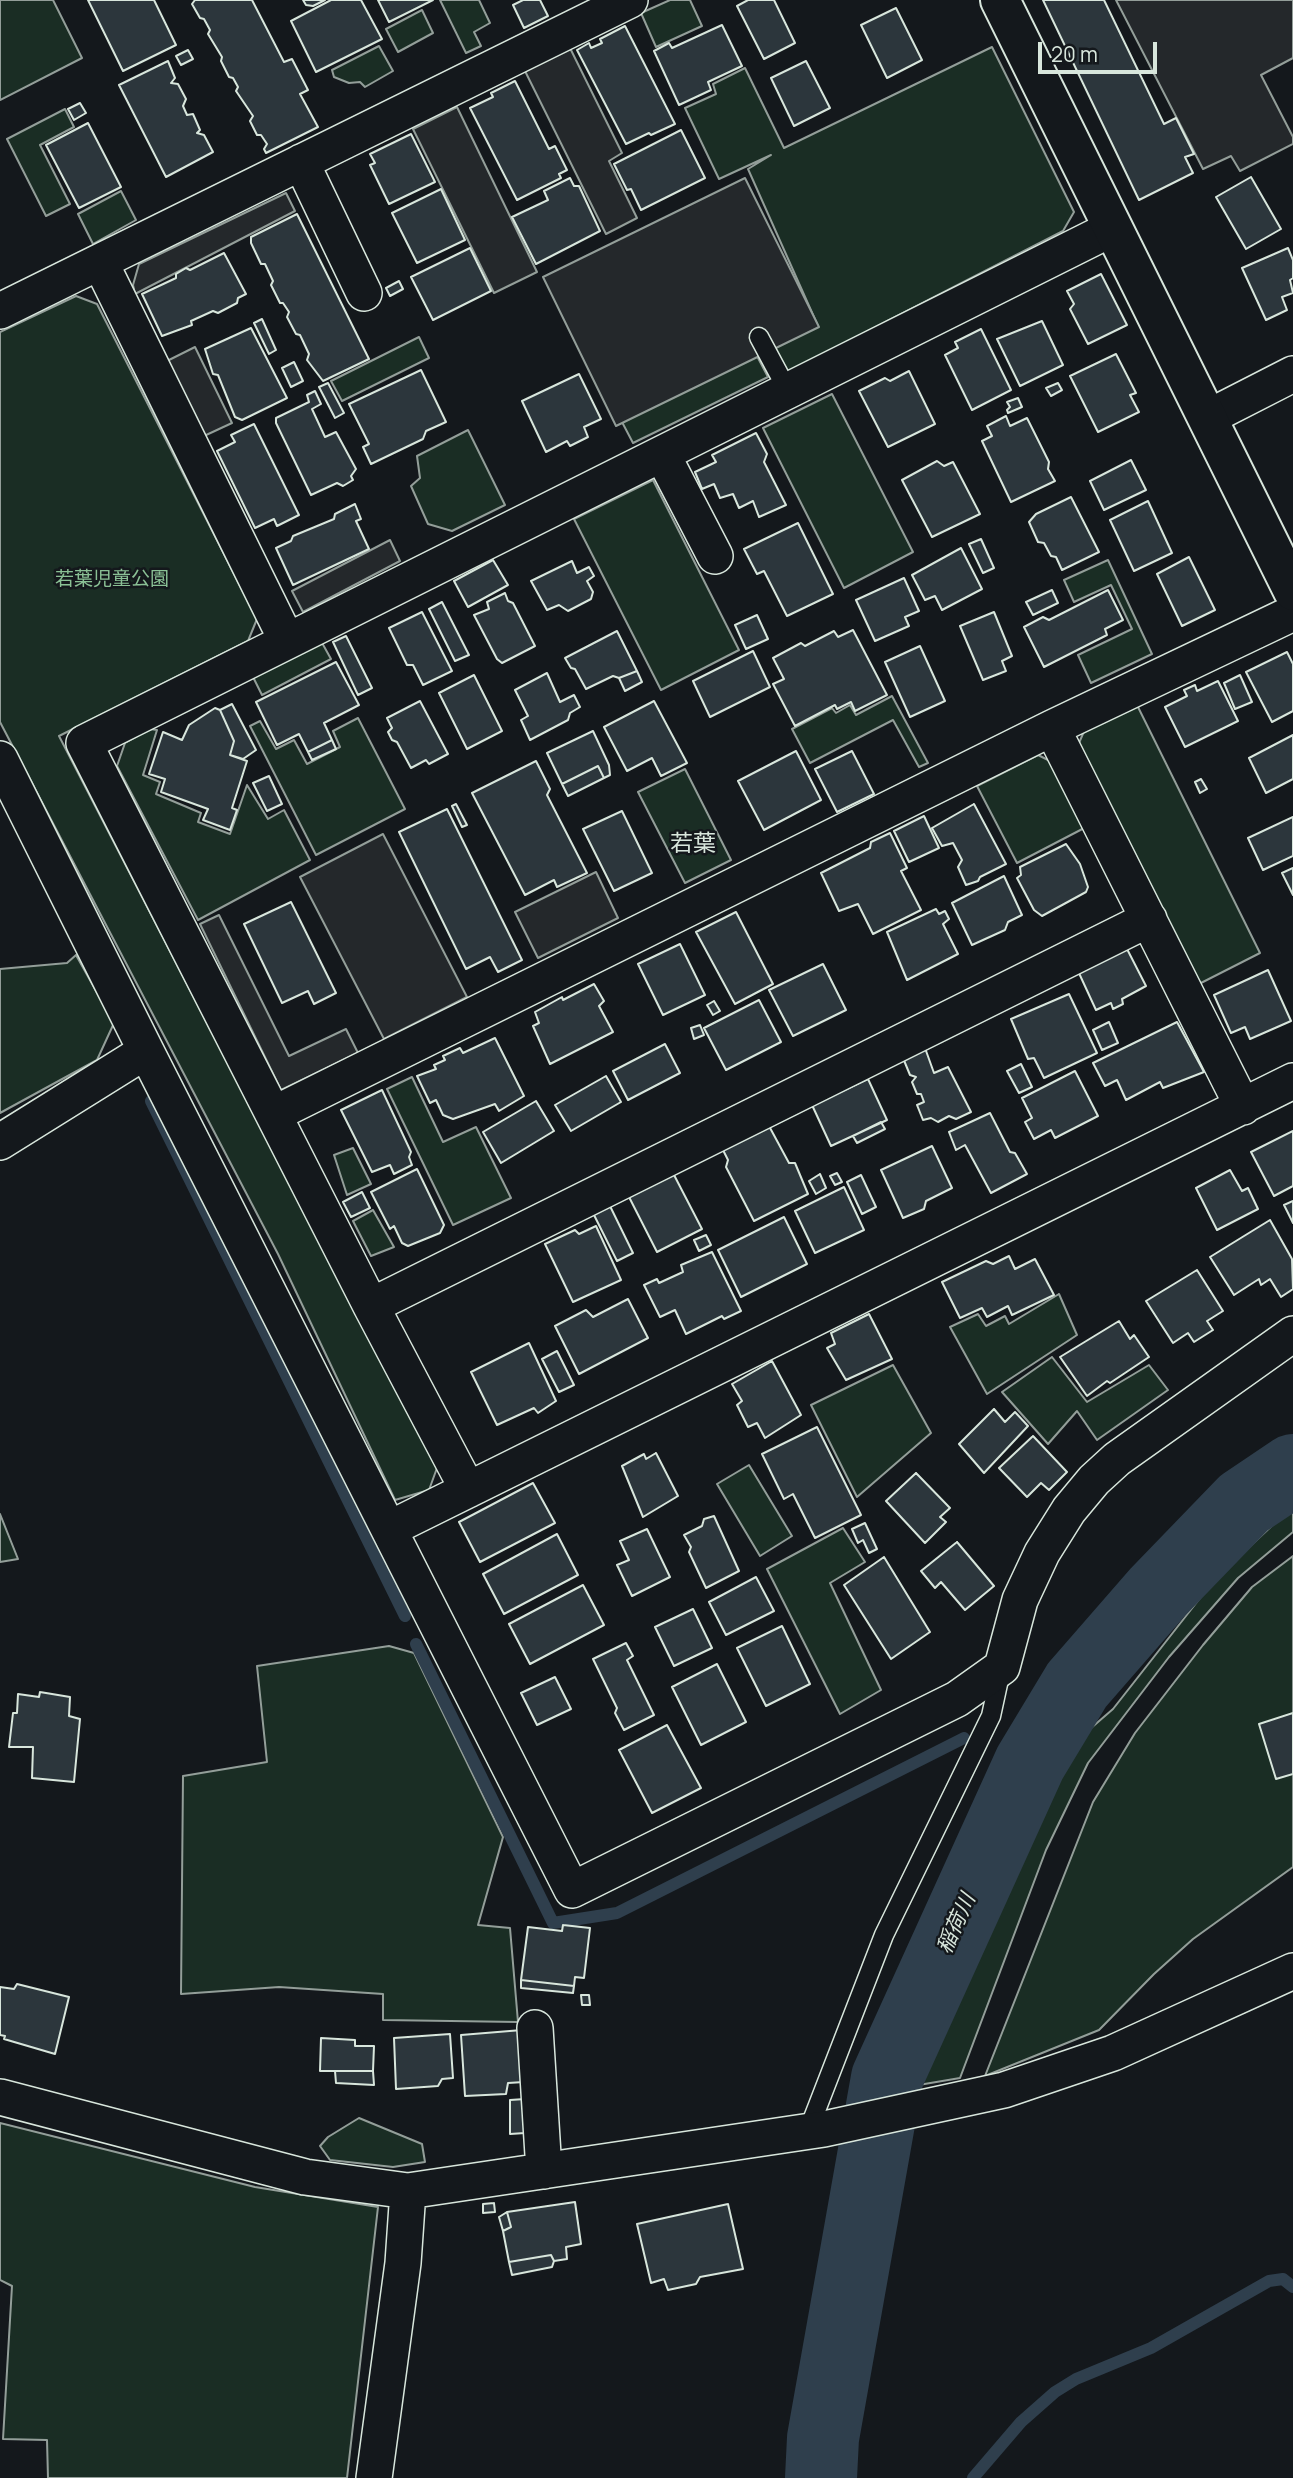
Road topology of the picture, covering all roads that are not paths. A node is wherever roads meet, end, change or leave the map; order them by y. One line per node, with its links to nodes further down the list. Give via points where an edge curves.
1 (630, 0): 3 (street)
2 (1000, 0): 4 (street)
3 (301, 162): 5 (street); 6 (street)
4 (1113, 228): 10 (street); 11 (street)
5 (100, 262): 7 (street); 16 (street)
6 (364, 293)
7 (0, 311)
8 (759, 337): 10 (lane)
9 (1293, 374): 11 (street)
10 (788, 391): 12 (street)
11 (1207, 418): 14 (street)
12 (662, 454): 13 (street); 16 (street)
13 (715, 556)
14 (1293, 591)
15 (1293, 613): 17 (street)
16 (287, 641): 23 (street, via 84,743)
17 (1052, 728): 19 (street); 23 (street)
18 (0, 759): 20 (street)
19 (1149, 919): 22 (street); 25 (street)
20 (146, 1051): 24 (street); 28 (street)
21 (1293, 1081): 22 (street)
22 (1242, 1107): 27 (street)
23 (274, 1114): 25 (street)
24 (0, 1142)
25 (371, 1306): 27 (street)
26 (1293, 1334): 29 (street, via 1094,1480 1042,1553 1020,1600)
27 (468, 1490): 28 (street)
28 (389, 1529): 29 (street, via 572,1890 957,1699)
29 (1002, 1667): 33 (lane, via 991,1716 884,1934)
30 (1293, 1971): 33 (street, via 1112,2053 1017,2086)
31 (535, 2028): 34 (street)
32 (0, 2097): 35 (street, via 305,2177)
33 (816, 2130): 34 (street)
34 (544, 2171): 35 (street)
35 (408, 2191): 36 (street)
36 (374, 2478)

